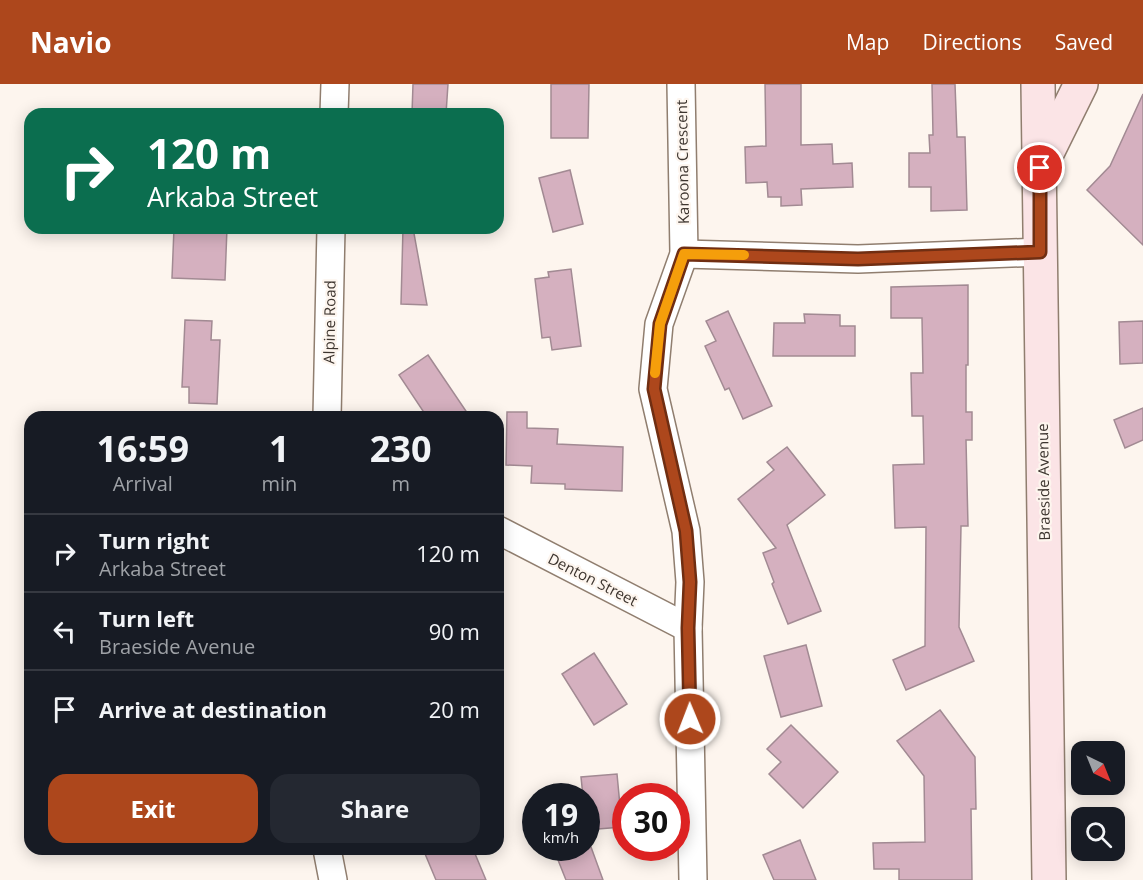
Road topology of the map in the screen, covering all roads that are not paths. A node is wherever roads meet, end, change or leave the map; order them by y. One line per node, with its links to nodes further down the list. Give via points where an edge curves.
1 (335, 84): 5 (street)
2 (681, 84): 9 (street, Karoona Crescent)
3 (1038, 84): 6 (street, Braeside Avenue)
4 (1081, 84): 6 (street)
5 (334, 108)
6 (1040, 168): 8 (street, Braeside Avenue)
7 (331, 234): 10 (street, Alpine Road)
8 (1040, 252): 9 (street, via 858,259); 16 (street, Braeside Avenue)
9 (684, 254): 12 (street, Karoona Crescent, via 660,324 654,389 686,531)
10 (327, 411)
11 (504, 533): 12 (street, Denton Street)
12 (688, 628): 15 (street, Karoona Crescent)
13 (328, 855): 14 (street)
14 (333, 880)
15 (693, 880)
16 (1049, 880)

